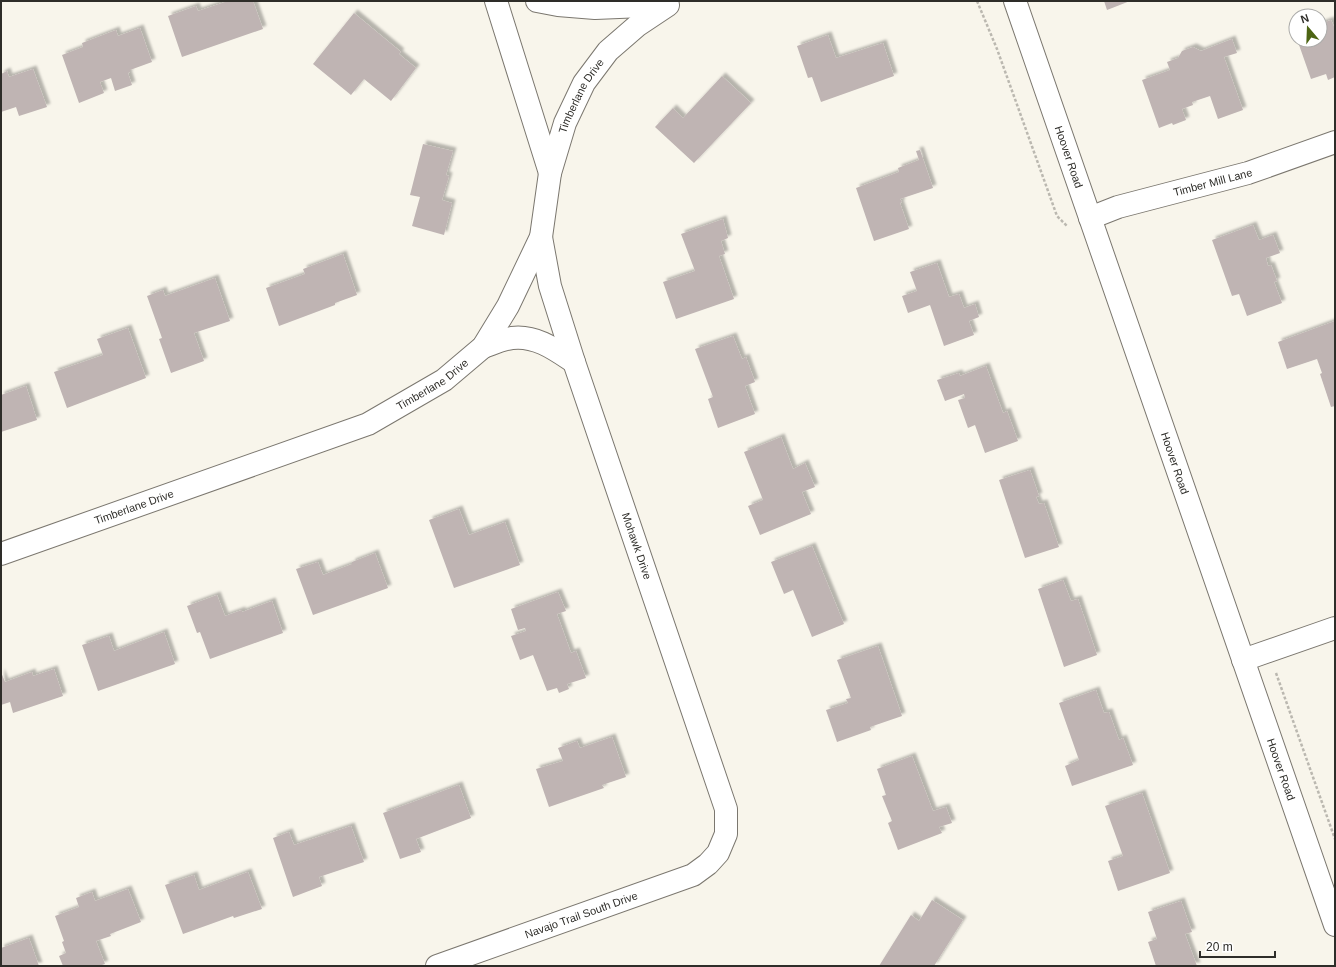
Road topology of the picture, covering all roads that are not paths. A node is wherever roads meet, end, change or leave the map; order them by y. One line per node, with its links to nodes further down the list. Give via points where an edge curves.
1 (496, 1): 6 (street)
2 (537, 1): 4 (street, via 595,8)
3 (1015, 1): 7 (street, Hoover Road)
4 (673, 3): 6 (street, Timberlane Drive, via 638,25 608,51 584,83 565,123)
5 (1335, 142): 7 (street, Timber Mill Lane, via 1248,172 1118,207)
6 (550, 173): 8 (street, Timberlane Drive)
7 (1090, 218): 13 (street, Hoover Road)
8 (541, 237): 9 (street, Timberlane Drive, via 508,306); 10 (street, Mohawk Drive, via 550,286)
9 (483, 347): 10 (street, via 512,338 527,338 556,350); 11 (street, Timberlane Drive, via 444,380 368,424)
10 (574, 362): 14 (street, Mohawk Drive, via 726,809 726,834)
11 (1, 554)
12 (1335, 628): 13 (street)
13 (1243, 660): 15 (street, Hoover Road)
14 (718, 853): 16 (street, Navajo Trail South Drive, via 693,875)
15 (1335, 925)
16 (437, 966)

